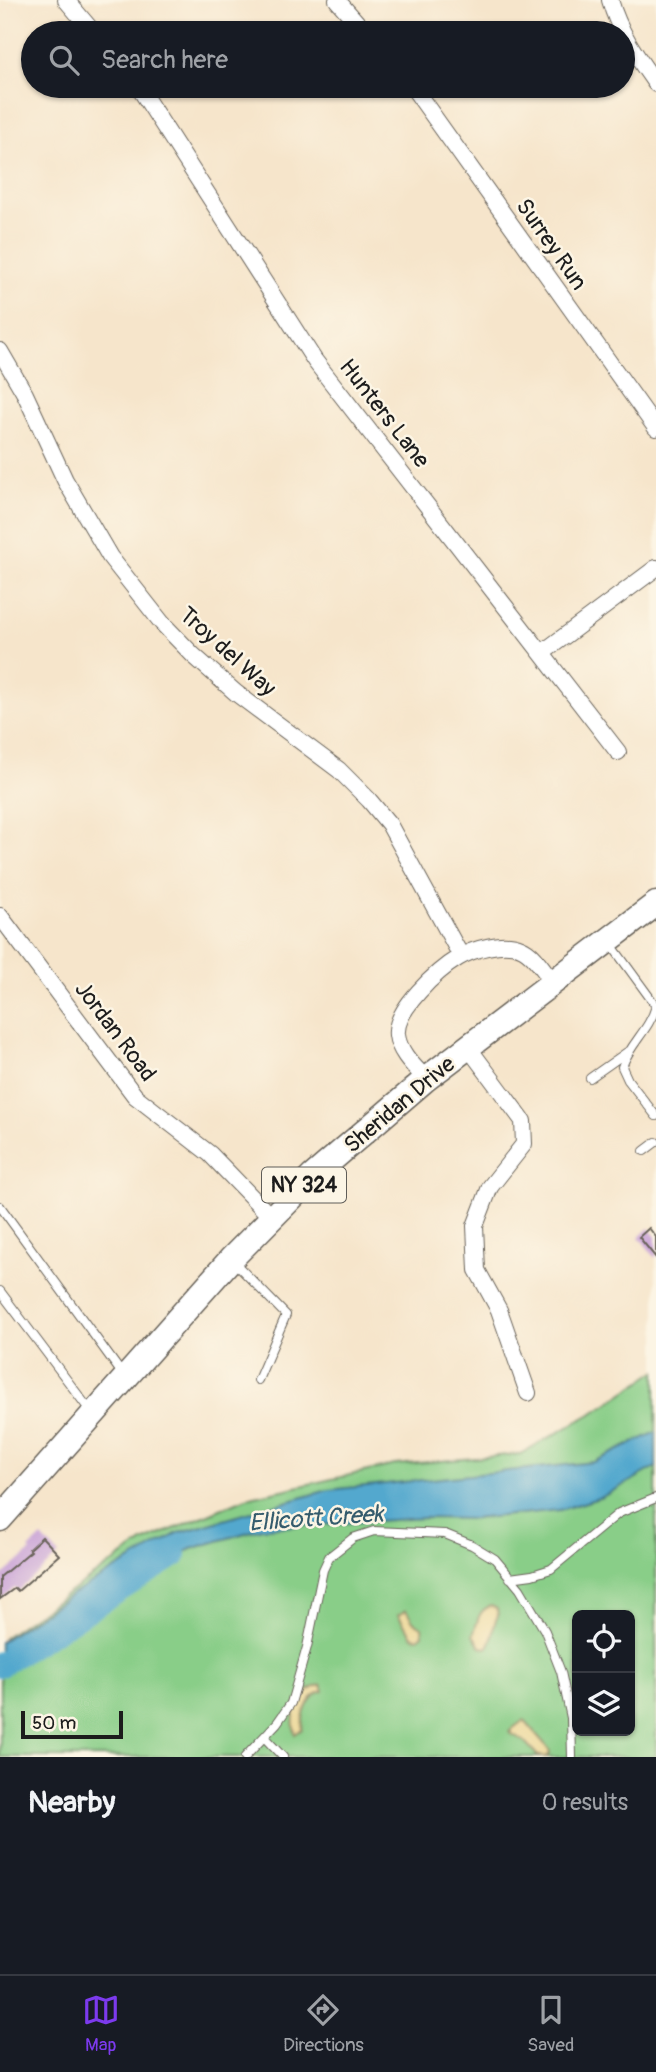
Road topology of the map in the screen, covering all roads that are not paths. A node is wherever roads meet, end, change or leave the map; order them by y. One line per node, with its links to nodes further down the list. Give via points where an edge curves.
1 (66, 0): 4 (street)
2 (337, 0): 5 (street)
3 (610, 0): 6 (street)
4 (84, 21)
5 (355, 21)
6 (618, 21)
7 (635, 55): 8 (street)
8 (656, 84)
9 (146, 98): 14 (street, Hunters Lane, via 315,361)
10 (420, 98): 12 (street, Surrey Run)
11 (0, 351): 19 (street, Troy del Way, via 110,557 193,655 339,770 369,800 389,824)
12 (656, 428)
13 (656, 568): 14 (street)
14 (542, 653): 15 (street, Hunters Lane)
15 (618, 752)
16 (656, 904): 18 (main road, Sheridan Drive / NY 324)
17 (0, 916): 30 (street, Jordan Road, via 135,1096 210,1154)
18 (608, 940): 20 (main road, Sheridan Drive / NY 324); 21 (lane)
19 (461, 956): 20 (street, via 493,947 521,948); 25 (street, via 435,975 401,1017 397,1033 401,1047)
20 (553, 982): 22 (main road, Sheridan Drive / NY 324)
21 (656, 1006): 23 (lane, via 652,1022)
22 (468, 1047): 25 (main road, Sheridan Drive / NY 324); 35 (street, via 523,1121 524,1144 490,1187 475,1226 477,1270 499,1310)
23 (627, 1052): 24 (lane); 26 (lane, via 622,1067)
24 (590, 1078)
25 (426, 1079): 30 (main road, Sheridan Drive / NY 324)
26 (656, 1116)
27 (656, 1142): 28 (lane)
28 (644, 1151)
29 (0, 1206): 33 (lane)
30 (271, 1217): 31 (main road, Sheridan Drive / NY 324)
31 (231, 1259): 33 (main road, Sheridan Drive / NY 324); 34 (lane, via 286,1315)
32 (0, 1291): 36 (lane)
33 (125, 1378): 36 (main road, Sheridan Drive / NY 324)
34 (258, 1380)
35 (528, 1393)
36 (93, 1414): 38 (main road, Sheridan Drive / NY 324)
37 (656, 1498): 39 (lane, via 619,1513 551,1569)
38 (2, 1514)
39 (510, 1578): 40 (lane, via 495,1559 445,1534 374,1531 339,1547 326,1563 291,1703); 43 (lane, via 545,1631 561,1672 571,1718)
40 (264, 1737): 41 (lane); 42 (lane)
41 (245, 1757)
42 (283, 1757)
43 (572, 1757)

